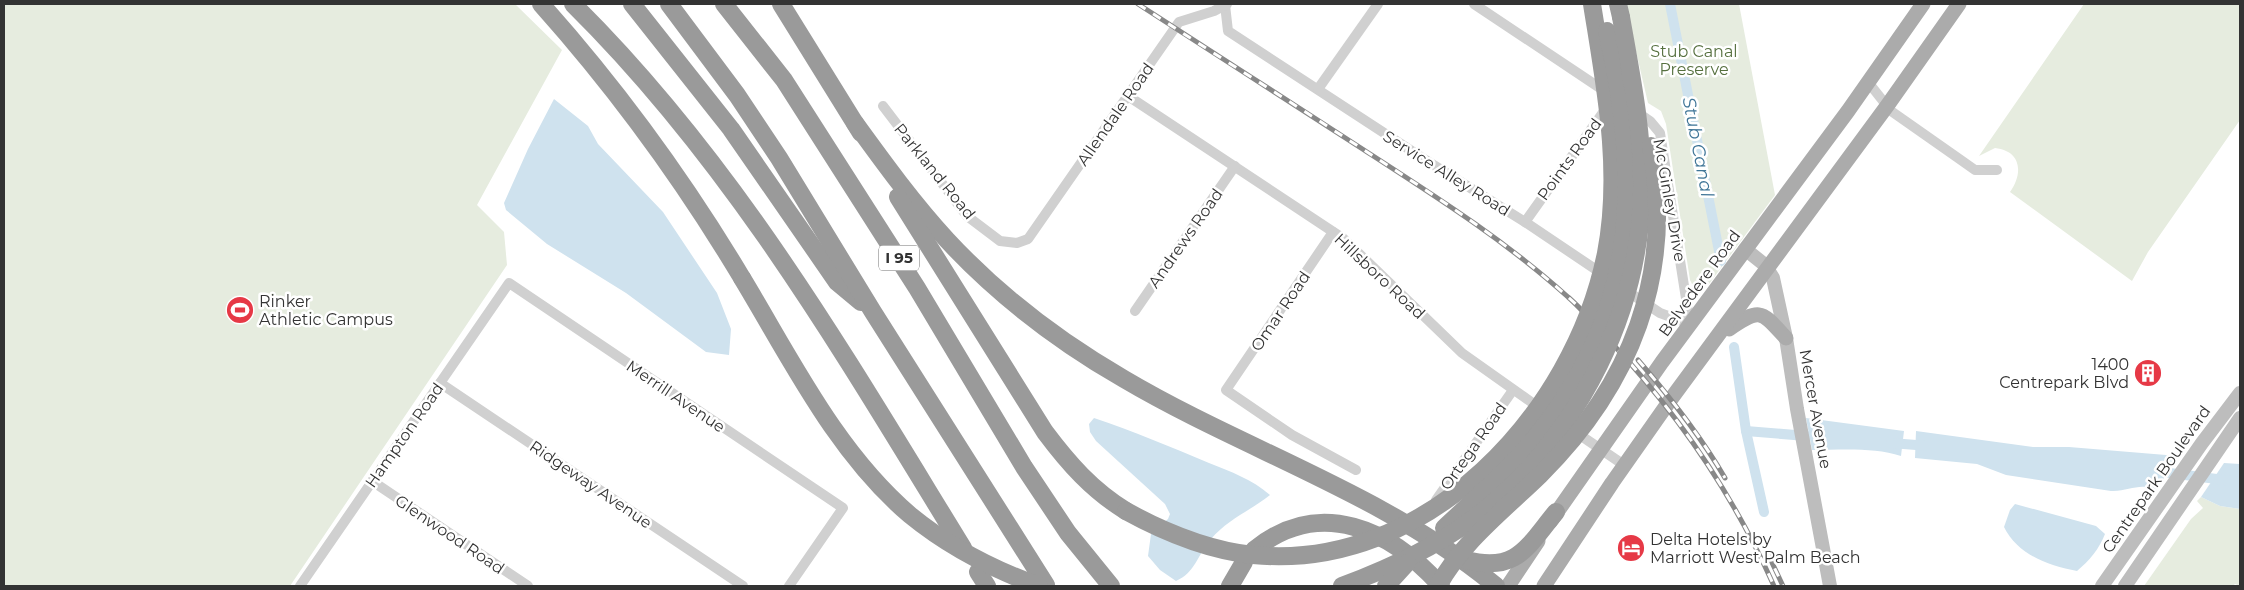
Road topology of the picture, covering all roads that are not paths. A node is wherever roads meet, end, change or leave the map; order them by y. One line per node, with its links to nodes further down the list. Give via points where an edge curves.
1 (541, 4): 52 (highway, bridge, via 650,139 712,229 821,409 878,484 910,514 956,548 1001,572)
2 (573, 4): 46 (highway, via 689,132 754,218 817,310)
3 (632, 4): 31 (highway, via 731,129 837,282)
4 (669, 4): 31 (highway, via 758,125)
5 (781, 4): 21 (highway)
6 (1378, 4): 16 (street)
7 (1474, 4): 18 (street, Mc Ginley Drive)
8 (1592, 4): 21 (highway, bridge, via 1613,159 1612,208 1594,302 1576,345 1547,397 1515,439 1466,485 1428,511 1369,540 1328,551 1293,556 1228,551 1169,533 1126,511 1088,484 1045,432)
9 (1600, 4): 56 (highway, bridge, via 1619,91 1628,163 1624,238 1618,274 1607,309 1585,362 1542,429 1503,472)
10 (1923, 4): 15 (main road, Belvedere Road)
11 (1959, 4): 20 (main road)
12 (1226, 5): 16 (street, Service Alley Road, via 1228,31); 17 (street, Allendale Road, via 1179,22)
13 (729, 8): 53 (highway, I 95, via 784,80 847,178 1033,481 1068,533)
14 (1619, 10): 55 (highway, bridge, via 1638,117 1642,190 1629,287 1604,356 1574,410 1549,445 1486,508 1450,534 1405,559); 58 (highway, bridge, via 1647,123 1656,190 1655,255 1641,321 1616,377 1583,428 1466,548)
15 (1868, 82): 20 (street); 27 (main road, Belvedere Road)
16 (1318, 89): 24 (street, Service Alley Road)
17 (1128, 96): 22 (street, Hillsboro Road); 26 (street, Allendale Road, via 1028,239)
18 (1614, 97): 24 (street, Points Road); 32 (street, Mc Ginley Drive, via 1650,121 1660,134)
19 (883, 106): 26 (street, Parkland Road, via 967,216 1000,241)
20 (1887, 106): 23 (street, via 1975,170); 28 (main road)
21 (855, 123): 47 (highway, via 893,176 947,240 995,287 1048,330 1125,380 1367,502)
22 (1235, 166): 25 (street, Hillsboro Road); 30 (street, Andrews Road)
23 (1997, 170)
24 (1525, 222): 32 (street, Service Alley Road, via 1656,310)
25 (1333, 232): 36 (street, Hillsboro Road, via 1344,238 1447,339); 41 (street, Omar Road, via 1226,390 1292,435)
26 (1018, 243)
27 (1745, 249): 28 (street); 32 (main road, Belvedere Road)
28 (1768, 268): 33 (main road); 34 (street, Mercer Avenue)
29 (509, 283): 35 (street, Hampton Road); 51 (street, Merrill Avenue, via 843,508)
30 (1135, 311)
31 (872, 312): 52 (highway)
32 (1690, 324): 39 (main road, Belvedere Road)
33 (1717, 337): 34 (main road, via 1756,314 1767,318); 40 (main road)
34 (1786, 338): 62 (street, Mercer Avenue)
35 (440, 383): 42 (street, Hampton Road); 50 (street, Ridgeway Avenue)
36 (1513, 390): 39 (street, Hillsboro Road); 43 (street, Ortega Road)
37 (2240, 393): 63 (street, Centrepark Boulevard)
38 (2240, 418): 64 (street)
39 (1600, 449): 40 (street, Hillsboro Road); 44 (main road, Belvedere Road)
40 (1624, 465): 61 (main road)
41 (1356, 470)
42 (372, 481): 48 (street, Hampton Road); 49 (street, Glenwood Road)
43 (1434, 503)
44 (1556, 512): 47 (highway, via 1524,550 1510,561 1488,564); 60 (main road, Belvedere Road)
45 (1398, 546): 54 (highway, via 1348,524 1303,525 1268,540 1249,556); 57 (highway); 58 (highway)
46 (963, 548)
47 (1460, 558): 59 (highway)
48 (305, 584)
49 (528, 586)
50 (743, 586)
51 (789, 586)
52 (1042, 586)
53 (1111, 586)
54 (1230, 586)
55 (1342, 586)
56 (1386, 586)
57 (1430, 586)
58 (1439, 586)
59 (1496, 586)
60 (1508, 586)
61 (1544, 586)
62 (1830, 586)
63 (2102, 586)
64 (2125, 586)

